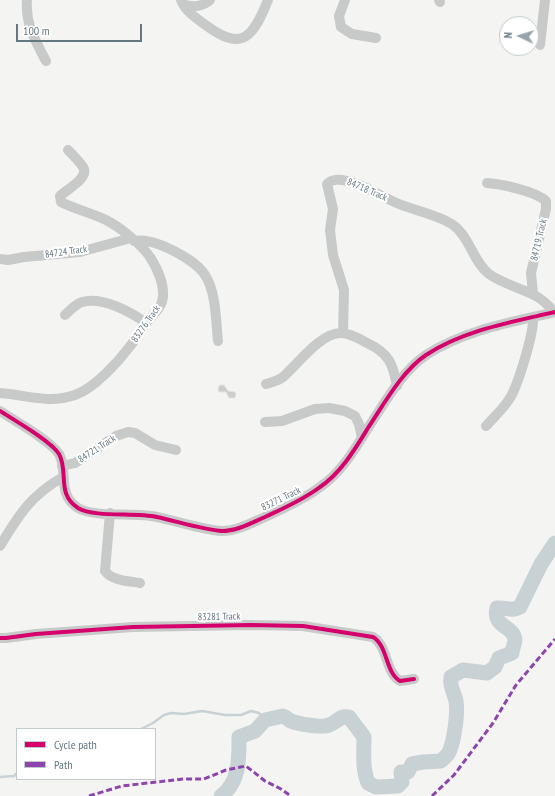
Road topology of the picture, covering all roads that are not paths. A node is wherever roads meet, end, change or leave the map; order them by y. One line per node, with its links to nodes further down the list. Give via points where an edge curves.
1 (27, 0): 9 (street, via 26,13 29,25)
2 (210, 0): 6 (street, via 196,7)
3 (268, 0): 6 (street, via 251,32 245,37 234,39 212,30)
4 (345, 0): 7 (street, via 339,16 341,27 352,34)
5 (545, 0): 8 (street)
6 (182, 3)
7 (376, 38)
8 (540, 45)
9 (46, 61)
10 (68, 150): 12 (street, 83276 Track, via 83,167 84,174 60,196 60,202 106,220)
11 (486, 183): 14 (street, 84719 Track, via 510,187 546,200 531,273)
12 (133, 240): 13 (street, 84724 Track, via 80,252); 18 (street, 83276 Track, via 154,263 163,292 160,305); 20 (street, via 166,247 192,262 205,275 212,294)
13 (0, 260)
14 (533, 294): 15 (street, 84718 Track); 19 (street, 84718 Track, via 488,272 453,225 351,182 333,180 327,184 333,209 330,237 332,255 344,290)
15 (555, 312): 17 (street, 83271 Track)
16 (65, 315): 18 (street, via 81,302 98,302 131,313)
17 (533, 318): 22 (street, 83271 Track, via 486,329 450,342 417,362); 26 (street, via 532,334 512,393)
18 (146, 323): 23 (street, 83276 Track, via 130,347 106,373 76,395 47,400)
19 (343, 333): 21 (street, via 332,335 311,350 282,378); 22 (street, via 385,354 391,364)
20 (218, 341)
21 (266, 384)
22 (396, 386): 27 (street, 83271 Track)
23 (0, 393)
24 (0, 411): 29 (street, 83271 Track, via 48,443 60,456)
25 (265, 422): 27 (street, via 282,421 315,409 329,408 350,413 357,419)
26 (486, 426)
27 (362, 438): 31 (street, 83271 Track, via 338,471 321,487 287,507 239,528 224,531 149,515)
28 (176, 450): 29 (street, 84721 Track, via 155,445 135,433 128,432 116,436 75,463)
29 (62, 466): 30 (street, 83271 Track)
30 (63, 477): 31 (street, 83271 Track, via 65,492 77,507 91,513); 32 (street, via 30,502)
31 (110, 513): 33 (street, via 105,571 112,577)
32 (0, 546)
33 (140, 583)
34 (0, 638): 35 (street, 83281 Track, via 133,626 303,626 373,637 380,644 394,676 400,680)
35 (414, 679)

